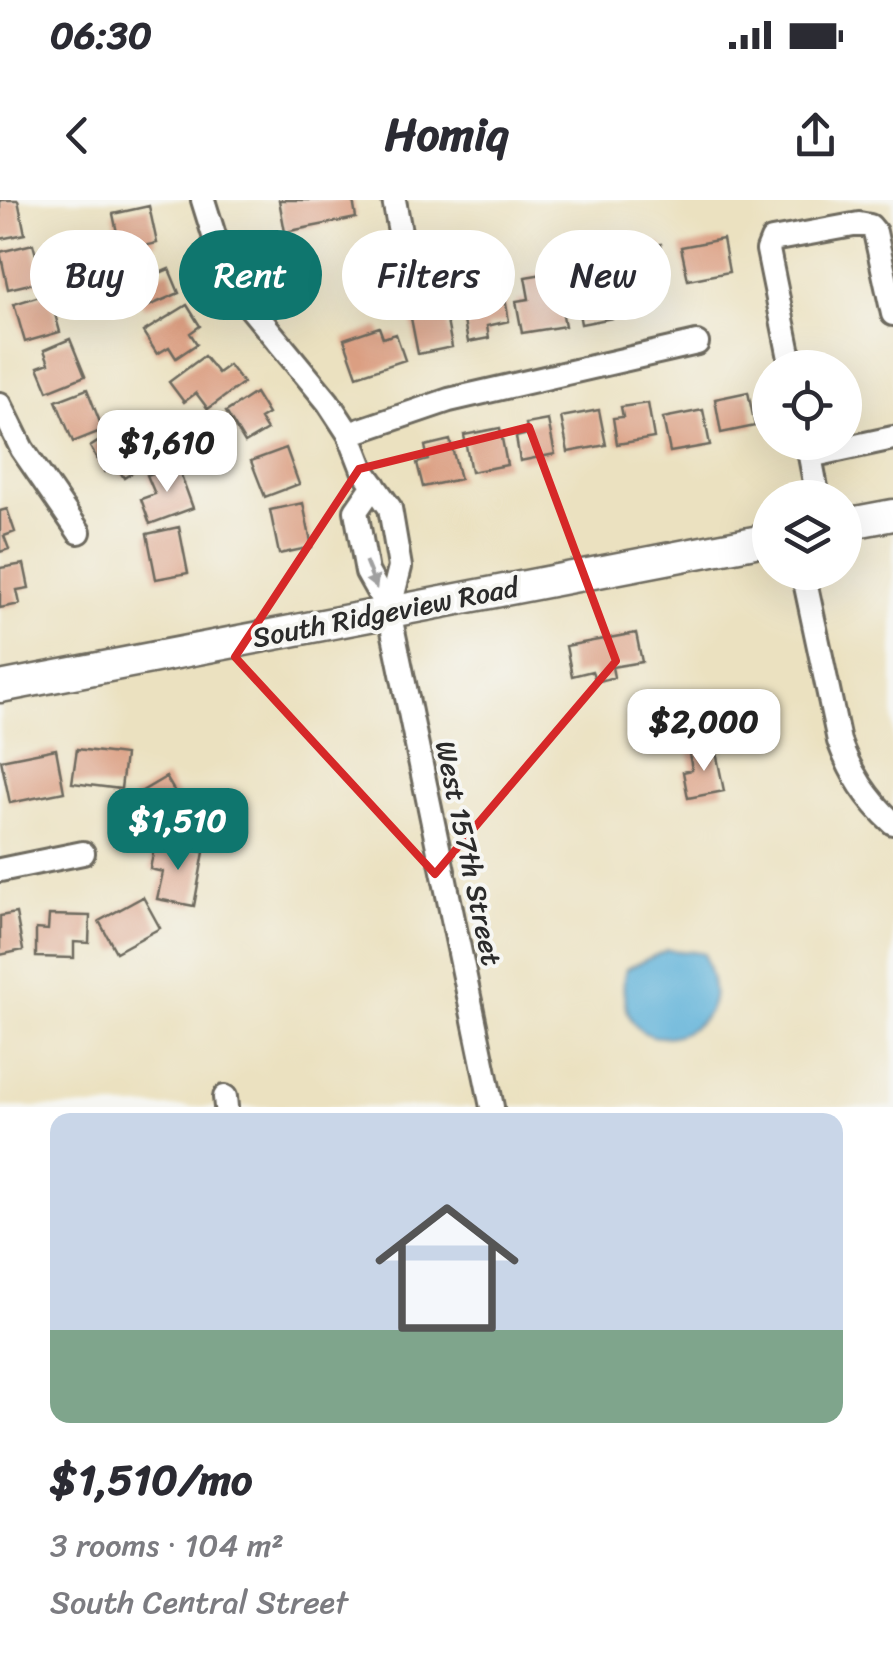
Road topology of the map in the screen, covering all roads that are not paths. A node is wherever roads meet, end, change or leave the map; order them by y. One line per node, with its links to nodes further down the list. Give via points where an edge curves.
1 (203, 200): 8 (street, West 157th Street, via 244,300)
2 (394, 200): 3 (street)
3 (400, 230)
4 (893, 314): 6 (street, via 870,226 772,240 768,250)
5 (696, 343): 8 (street, via 449,400)
6 (788, 350)
7 (0, 404): 14 (street)
8 (349, 434): 11 (street, West 157th Street)
9 (893, 438): 10 (street)
10 (862, 442)
11 (374, 485): 17 (street, West 157th Street, via 390,508 400,567); 17 (street, West 157th Street, one-way to 17, via 356,510 367,572)
12 (893, 515): 13 (main road)
13 (862, 521)
14 (79, 532)
15 (752, 542): 17 (main road, South Ridgeview Road)
16 (807, 590): 19 (street, via 842,752 864,792)
17 (388, 611): 18 (main road, South Ridgeview Road); 22 (street, West 157th Street)
18 (0, 686)
19 (893, 823)
20 (83, 854): 21 (street)
21 (0, 870)
22 (492, 1107)

